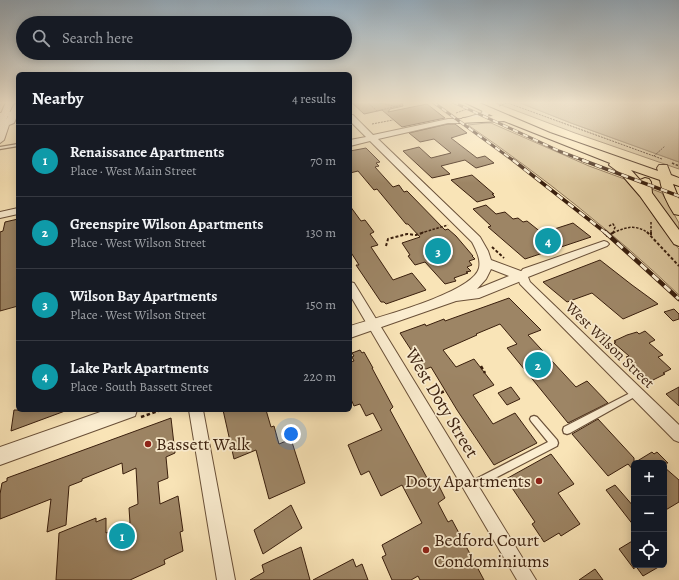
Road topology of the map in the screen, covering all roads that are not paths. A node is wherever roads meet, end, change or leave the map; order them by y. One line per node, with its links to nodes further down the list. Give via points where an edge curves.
1 (3, 129): 11 (street)
2 (362, 129): 10 (street)
3 (374, 129): 8 (street)
4 (411, 129): 8 (street)
5 (529, 129): 19 (main road, via 552,142 620,168)
6 (531, 129): 16 (main road)
7 (552, 129): 16 (main road)
8 (407, 130): 9 (street)
9 (396, 132): 10 (street); 15 (street, via 388,144)
10 (372, 138): 12 (street); 15 (street)
11 (0, 140)
12 (352, 143)
13 (16, 145): 14 (lane)
14 (0, 148)
15 (393, 158): 25 (street, via 476,240)
16 (661, 173): 17 (main road); 18 (main road); 19 (main road, via 646,181); 21 (main road, via 672,201)
17 (679, 174)
18 (679, 182)
19 (645, 193): 23 (main road)
20 (16, 211): 22 (street)
21 (679, 211)
22 (0, 215)
23 (679, 241)
24 (604, 244): 26 (street)
25 (486, 263): 26 (street); 28 (street, via 483,274 476,283)
26 (522, 276): 28 (street, via 474,295); 31 (street, West Wilson Street, via 528,287)
27 (352, 289): 29 (street, West Doty Street)
28 (451, 298): 29 (street)
29 (373, 324): 30 (street); 38 (street, West Doty Street)
30 (352, 331)
31 (636, 393): 35 (lane); 36 (street, West Wilson Street)
32 (123, 412): 37 (street)
33 (196, 412): 39 (street)
34 (534, 419): 38 (lane, via 554,443)
35 (567, 430)
36 (679, 435)
37 (0, 456)
38 (470, 487): 40 (street, West Doty Street)
39 (226, 580)
40 (527, 580)

